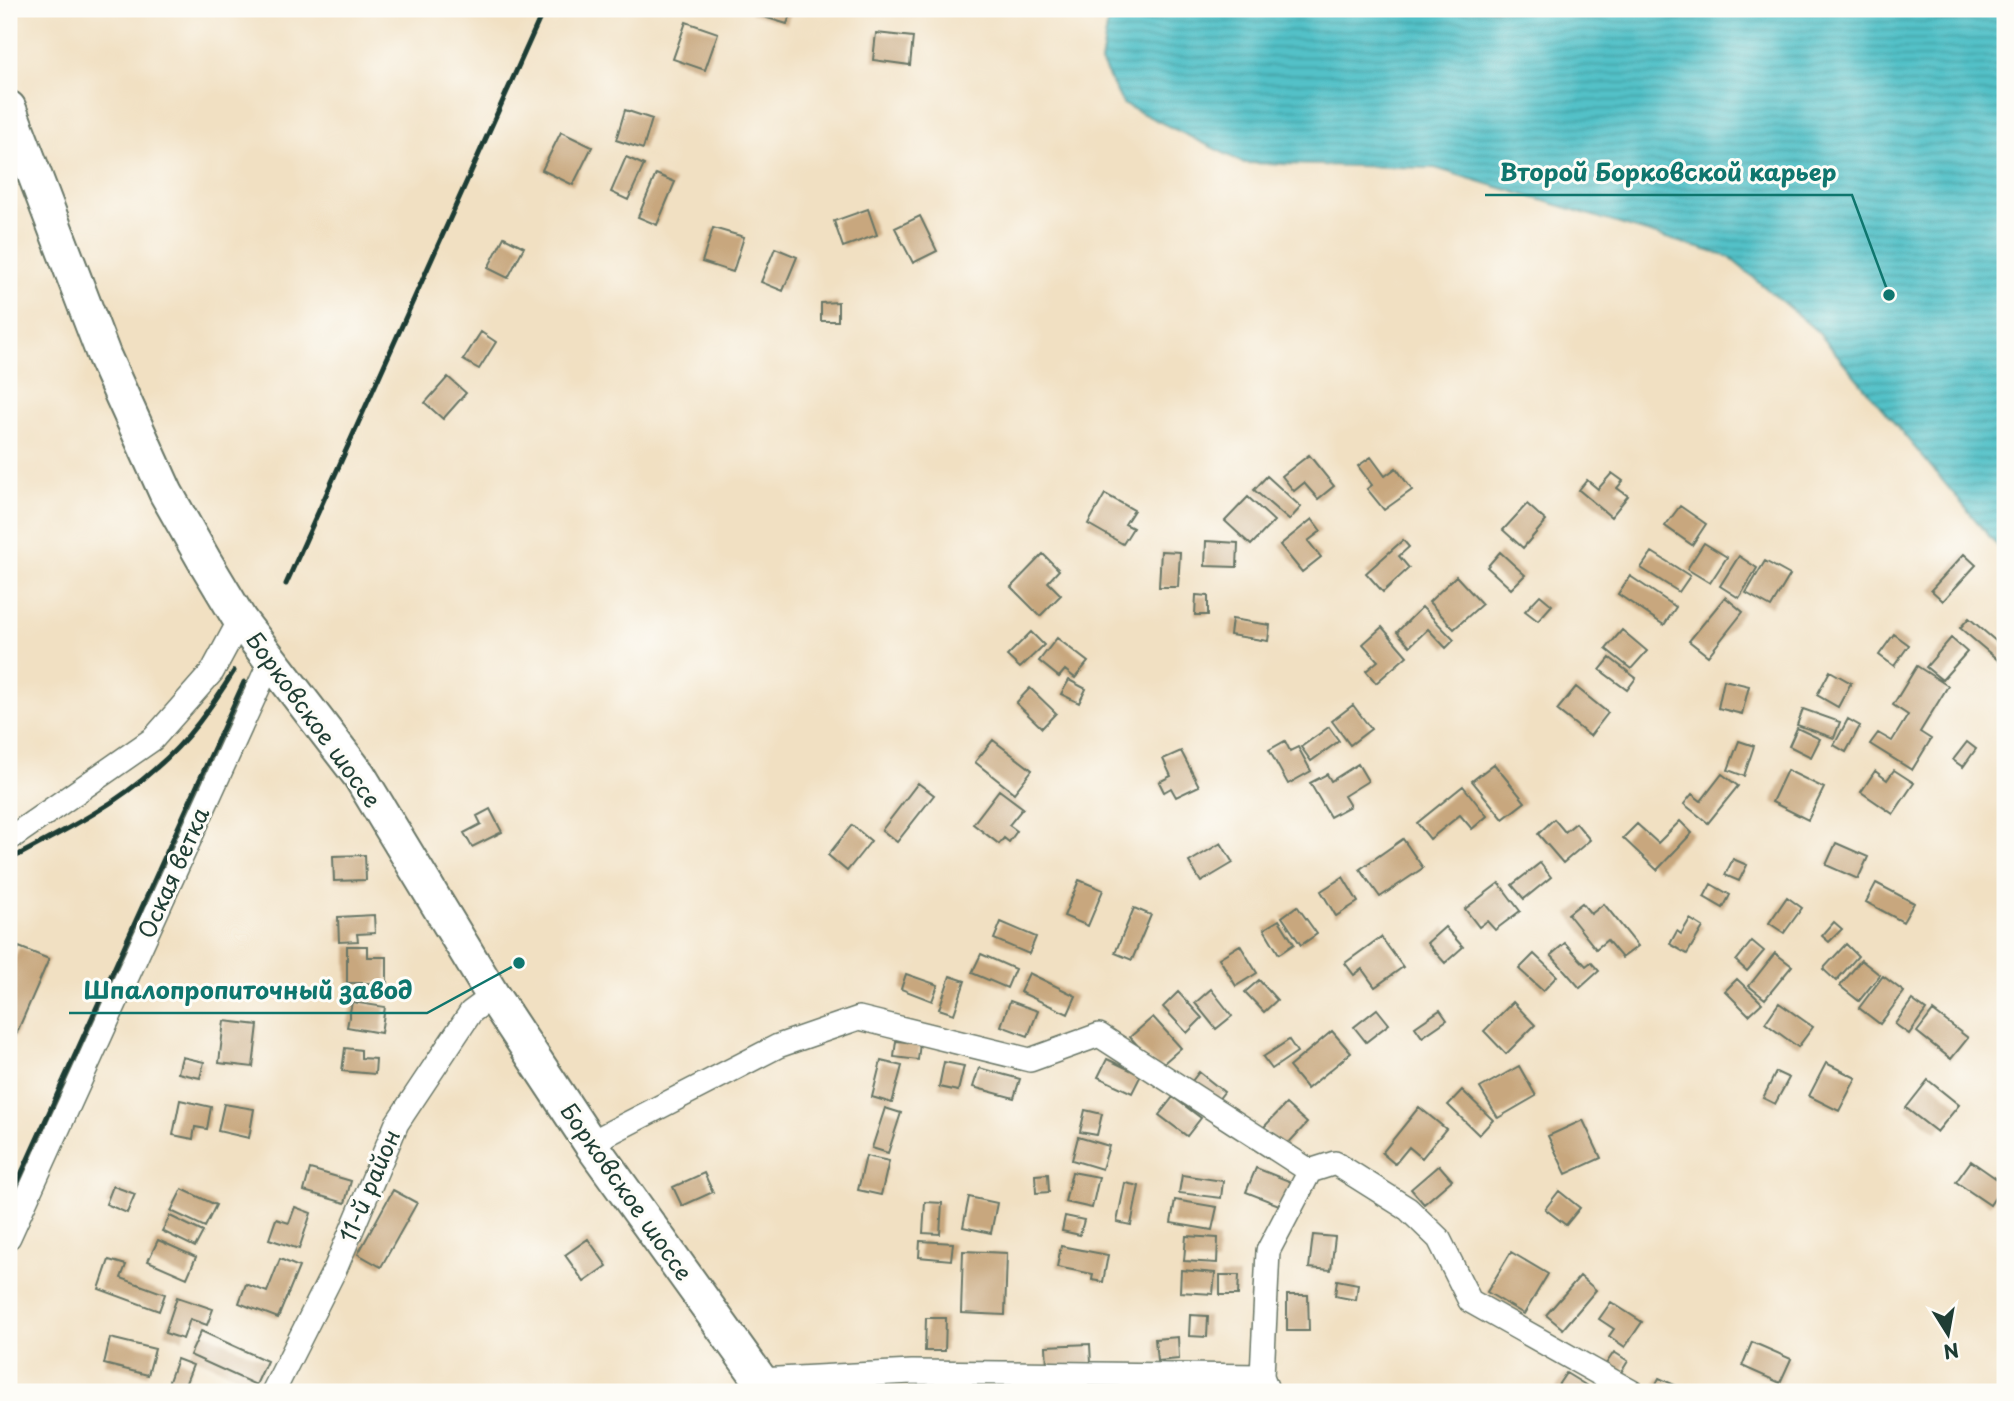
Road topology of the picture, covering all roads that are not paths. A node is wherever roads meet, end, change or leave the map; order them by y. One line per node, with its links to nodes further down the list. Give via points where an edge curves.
1 (9, 108): 2 (street, Борковское шоссе, via 138,432 166,493)
2 (240, 620): 3 (street, Борковское шоссе); 4 (street, via 212,673 153,739)
3 (270, 662): 5 (street, Борковское шоссе, via 359,775); 8 (street, Оская ветка)
4 (9, 839)
5 (493, 996): 6 (street, Борковское шоссе); 11 (street, 11-й район, via 471,1012 397,1123 336,1267)
6 (590, 1143): 7 (street, via 778,1046 859,1018 1030,1060 1099,1035); 10 (street, Борковское шоссе)
7 (1310, 1171): 9 (street, via 1268,1251); 12 (street, via 1335,1163 1408,1209 1439,1239 1470,1301)
8 (9, 1237)
9 (1265, 1384): 10 (street, via 912,1372)
10 (764, 1386)
11 (273, 1392)
12 (1632, 1392)

